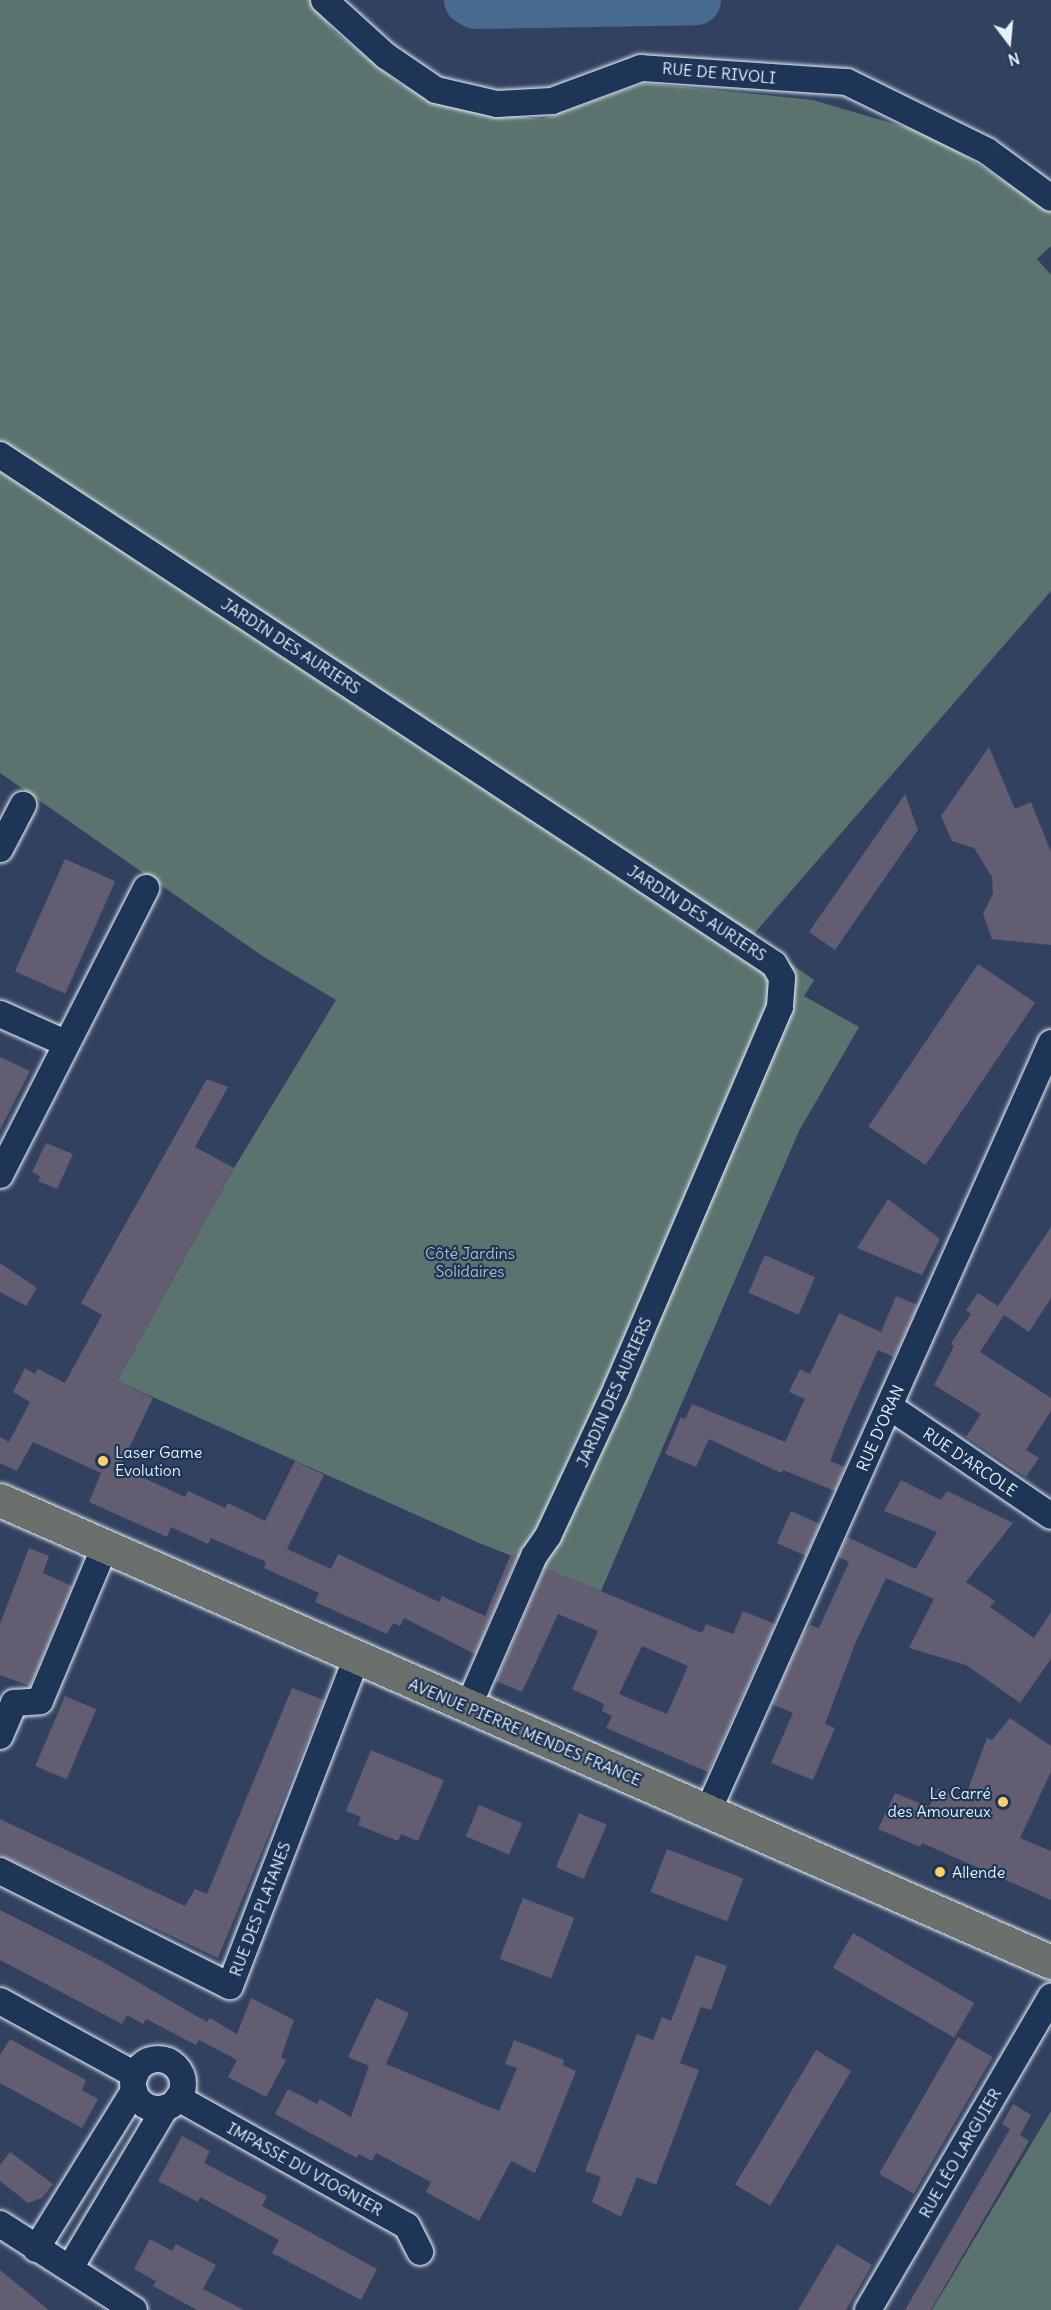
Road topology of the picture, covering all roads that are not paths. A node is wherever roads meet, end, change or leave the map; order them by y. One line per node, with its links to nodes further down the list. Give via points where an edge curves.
1 (324, 0): 2 (street, RUE DE RIVOLI, via 386,56 436,90 497,104 552,101 640,68 847,82 987,151)
2 (1051, 198)
3 (0, 455): 16 (street, JARDIN DES AURIERS, via 774,964 782,978 780,1008 617,1388 548,1536 534,1556)
4 (23, 806): 5 (street)
5 (0, 849)
6 (146, 888): 8 (street)
7 (0, 1014): 8 (street)
8 (65, 1043): 10 (street)
9 (1051, 1043): 11 (street, RUE D'ORAN)
10 (0, 1174)
11 (890, 1407): 13 (street, RUE D'ARCOLE); 18 (street, RUE D'ORAN)
12 (0, 1500): 14 (main road, AVENUE PIERRE MENDES FRANCE)
13 (1051, 1516)
14 (105, 1546): 15 (main road, AVENUE PIERRE MENDES FRANCE); 17 (street, via 40,1701 14,1703)
15 (356, 1659): 16 (main road, AVENUE PIERRE MENDES FRANCE); 19 (street, RUE DES PLATANES, via 230,1986)
16 (468, 1707): 18 (main road, AVENUE PIERRE MENDES FRANCE)
17 (0, 1736)
18 (708, 1811): 20 (main road, AVENUE PIERRE MENDES FRANCE)
19 (0, 1871)
20 (1051, 1962)
21 (1051, 1997): 30 (street, RUE LÉO LARGUIER)
22 (0, 2001): 23 (street)
23 (134, 2083): 24 (street, via 150,2107); 24 (street, via 145,2062 170,2062 177,2067 183,2082); 26 (street)
24 (172, 2103): 27 (street, IMPASSE DU VIOGNIER, via 407,2226); 28 (street)
25 (0, 2224): 26 (street)
26 (36, 2249): 28 (street)
27 (420, 2252)
28 (70, 2268): 29 (street)
29 (134, 2310)
30 (868, 2310)

